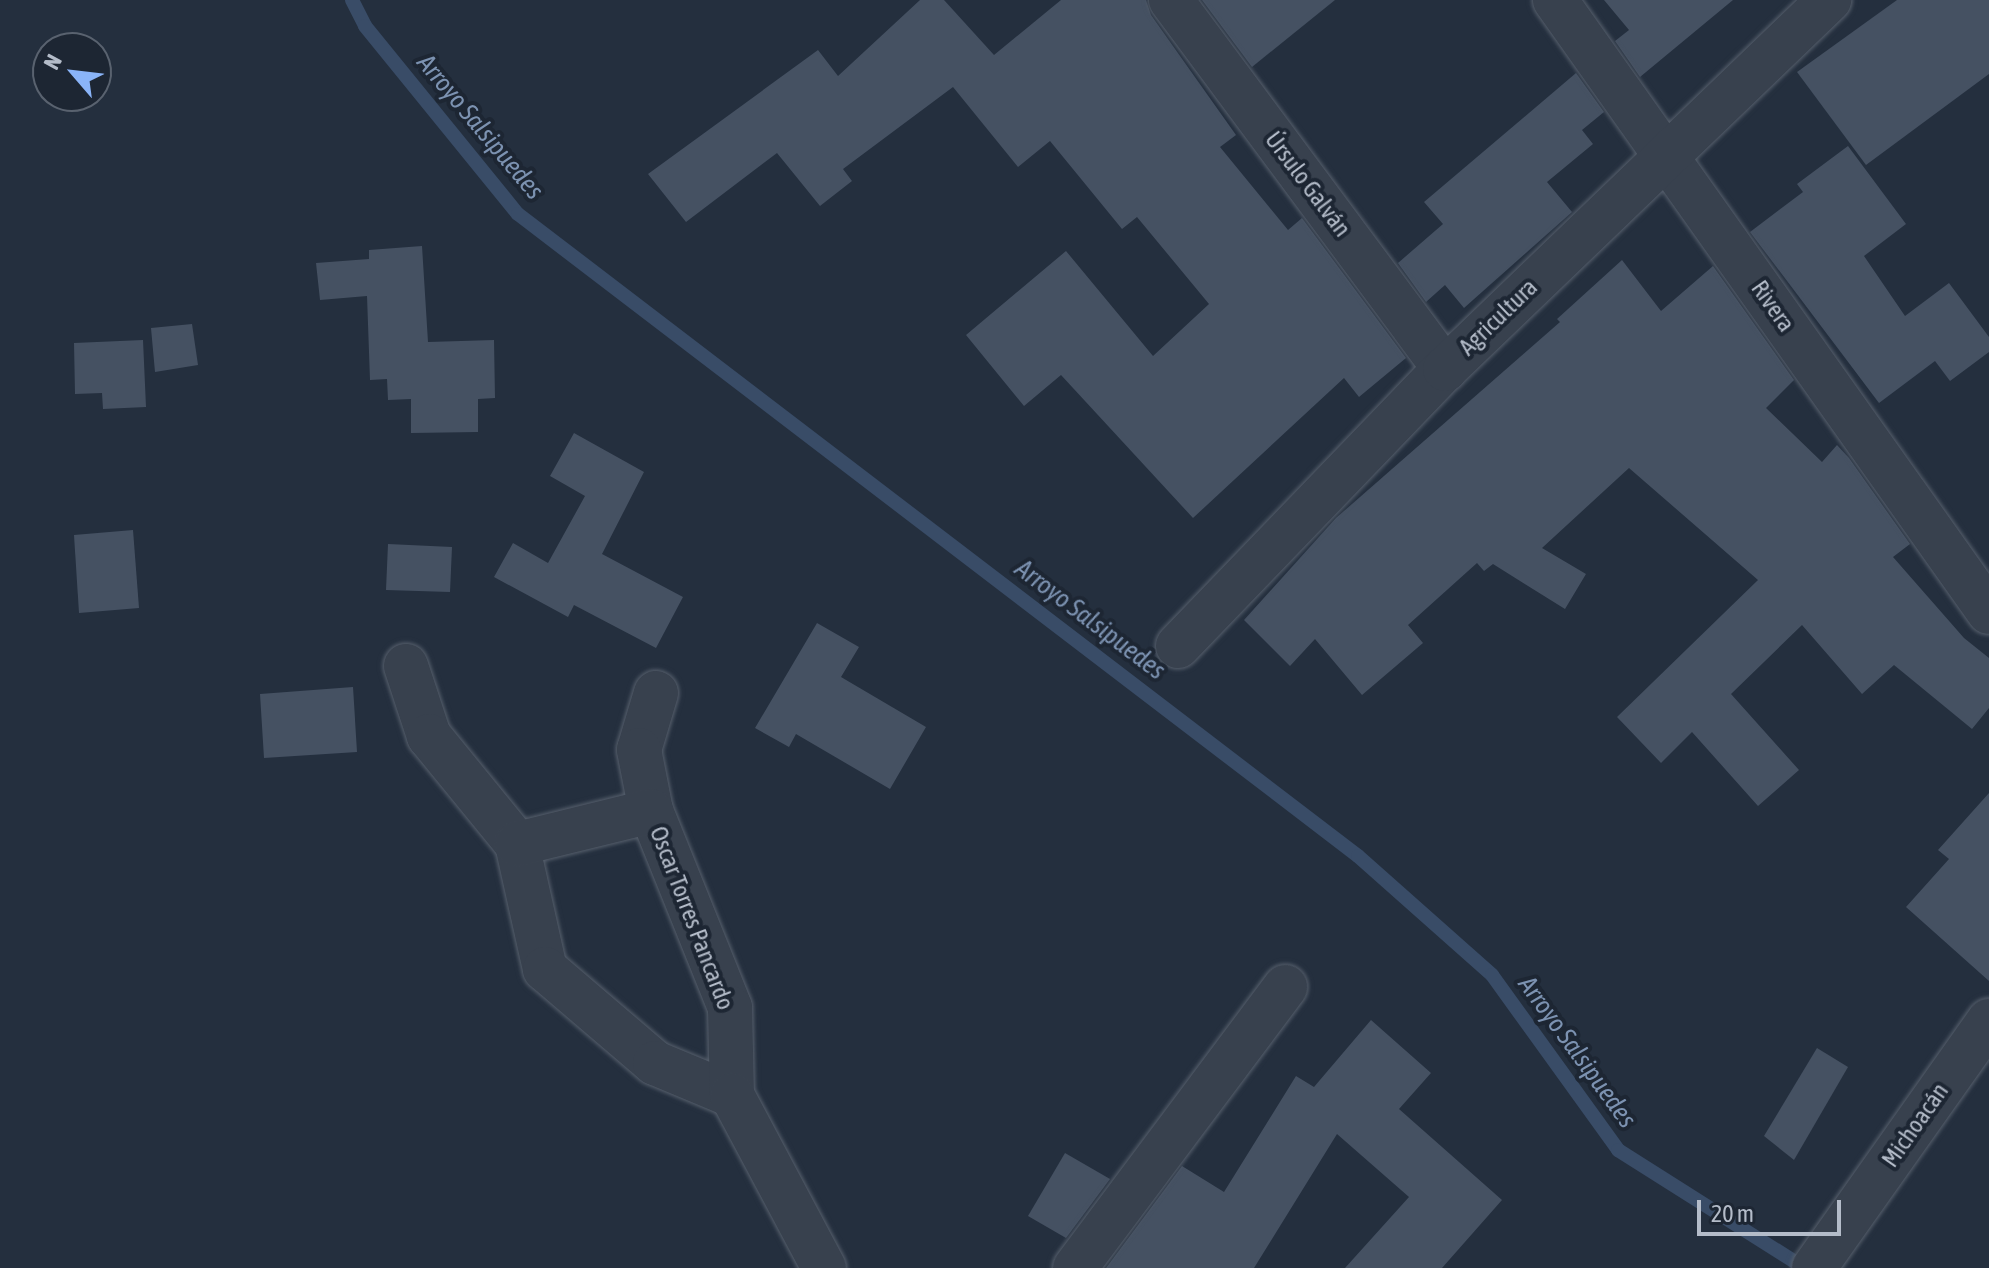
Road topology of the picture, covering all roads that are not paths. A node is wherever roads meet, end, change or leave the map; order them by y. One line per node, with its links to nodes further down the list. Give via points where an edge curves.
1 (1171, 0): 5 (street, Úrsulo Galván)
2 (1555, 0): 4 (street, Rivera)
3 (1829, 0): 4 (street, Agricultura)
4 (1667, 155): 5 (street, Agricultura); 6 (street, Rivera)
5 (1445, 369): 7 (street, Agricultura)
6 (1989, 612)
7 (1178, 646)
8 (406, 666): 11 (street, via 429,736)
9 (656, 693): 10 (street, Oscar Torres Pancardo, via 639,750)
10 (651, 811): 11 (street); 14 (street, Oscar Torres Pancardo, via 730,1008)
11 (517, 844): 14 (street, via 545,969 655,1063)
12 (1285, 987): 16 (street)
13 (1989, 1021): 17 (street, Michoacán)
14 (732, 1095): 15 (street, Oscar Torres Pancardo)
15 (824, 1268)
16 (1075, 1268)
17 (1814, 1268)

